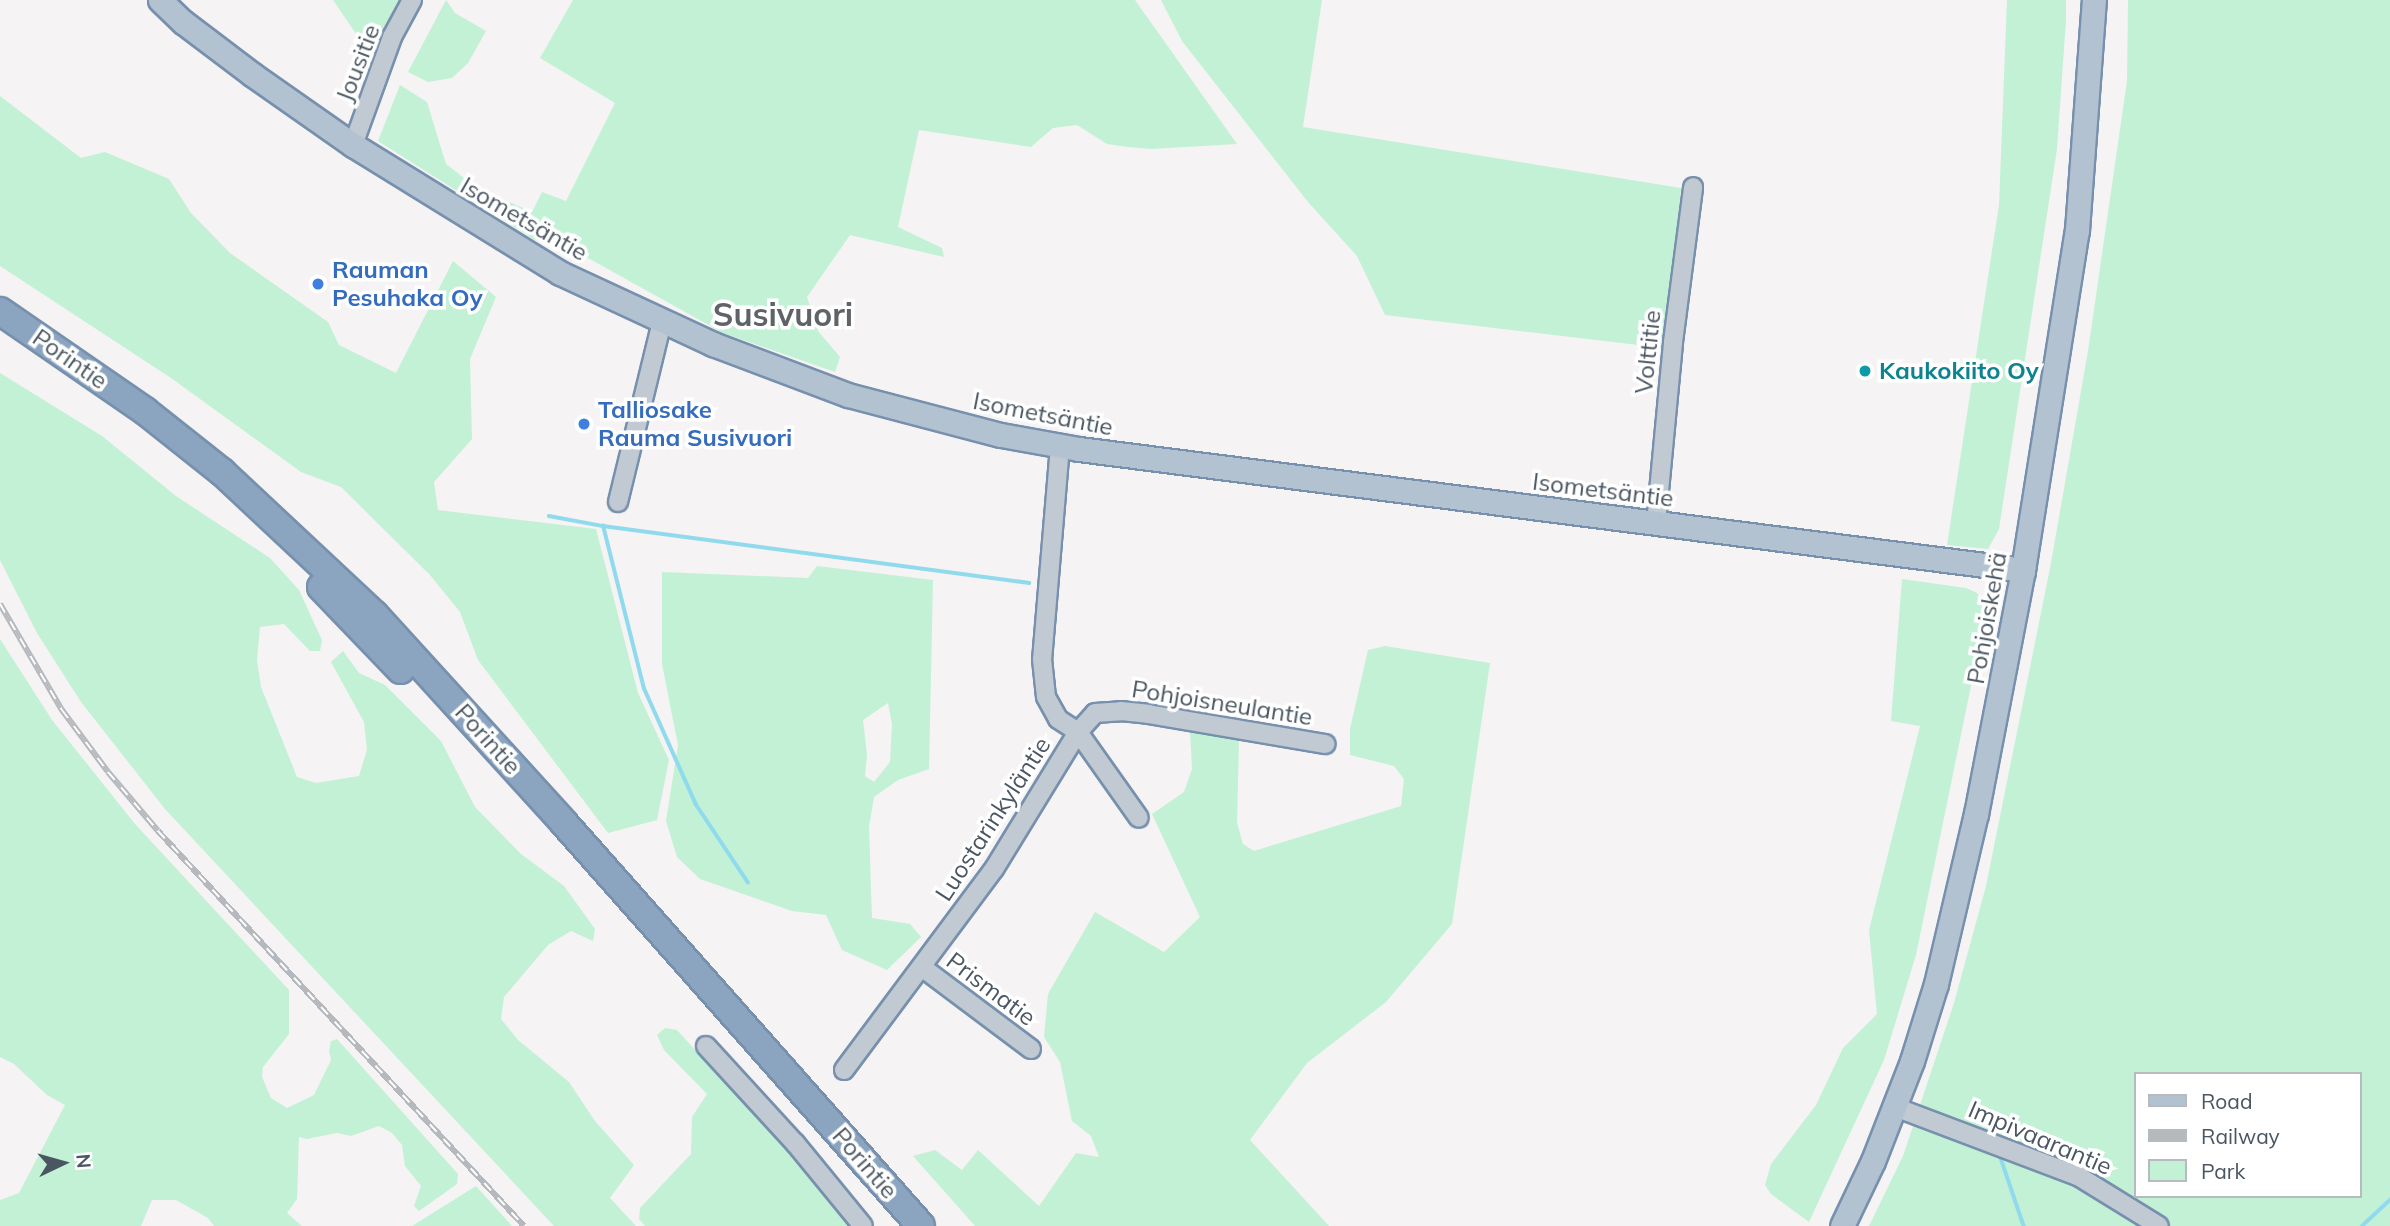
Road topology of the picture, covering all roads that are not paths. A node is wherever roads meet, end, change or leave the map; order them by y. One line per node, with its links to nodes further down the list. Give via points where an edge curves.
1 (160, 0): 4 (main road, Isometsäntie, via 253,75)
2 (412, 0): 4 (street, Jousitie, via 392,37)
3 (2094, 0): 11 (main road, Pohjoiskehä, via 2077,230)
4 (354, 145): 6 (main road, Isometsäntie, via 560,273)
5 (1693, 187): 10 (street, Volttitie)
6 (662, 322): 8 (main road, Isometsäntie, via 848,395 966,427); 9 (street)
7 (4, 323): 21 (highway, Porintie, via 177,457 364,630); 22 (highway, Porintie, via 145,411 222,472 374,614)
8 (1060, 446): 10 (main road, Isometsäntie); 12 (street, Luostarinkyläntie, via 1042,659 1046,697 1059,719)
9 (618, 502)
10 (1656, 523): 11 (main road, Isometsäntie)
11 (2023, 570): 19 (main road, Pohjoiskehä, via 1976,814 1936,984)
12 (1077, 732): 13 (street, Pohjoisneulantie, via 1095,713 1121,711); 14 (street); 15 (street, Luostarinkyläntie, via 995,869)
13 (1325, 744)
14 (1139, 818)
15 (923, 968): 17 (street, Prismatie); 18 (street, Luostarinkyläntie)
16 (706, 1046): 20 (street)
17 (1031, 1049)
18 (844, 1070)
19 (1895, 1107): 23 (main road, Pohjoiskehä); 24 (street, Impivaarantie, via 2078,1176)
20 (863, 1226)
21 (903, 1226)
22 (921, 1226)
23 (1842, 1226)
24 (2159, 1226)

